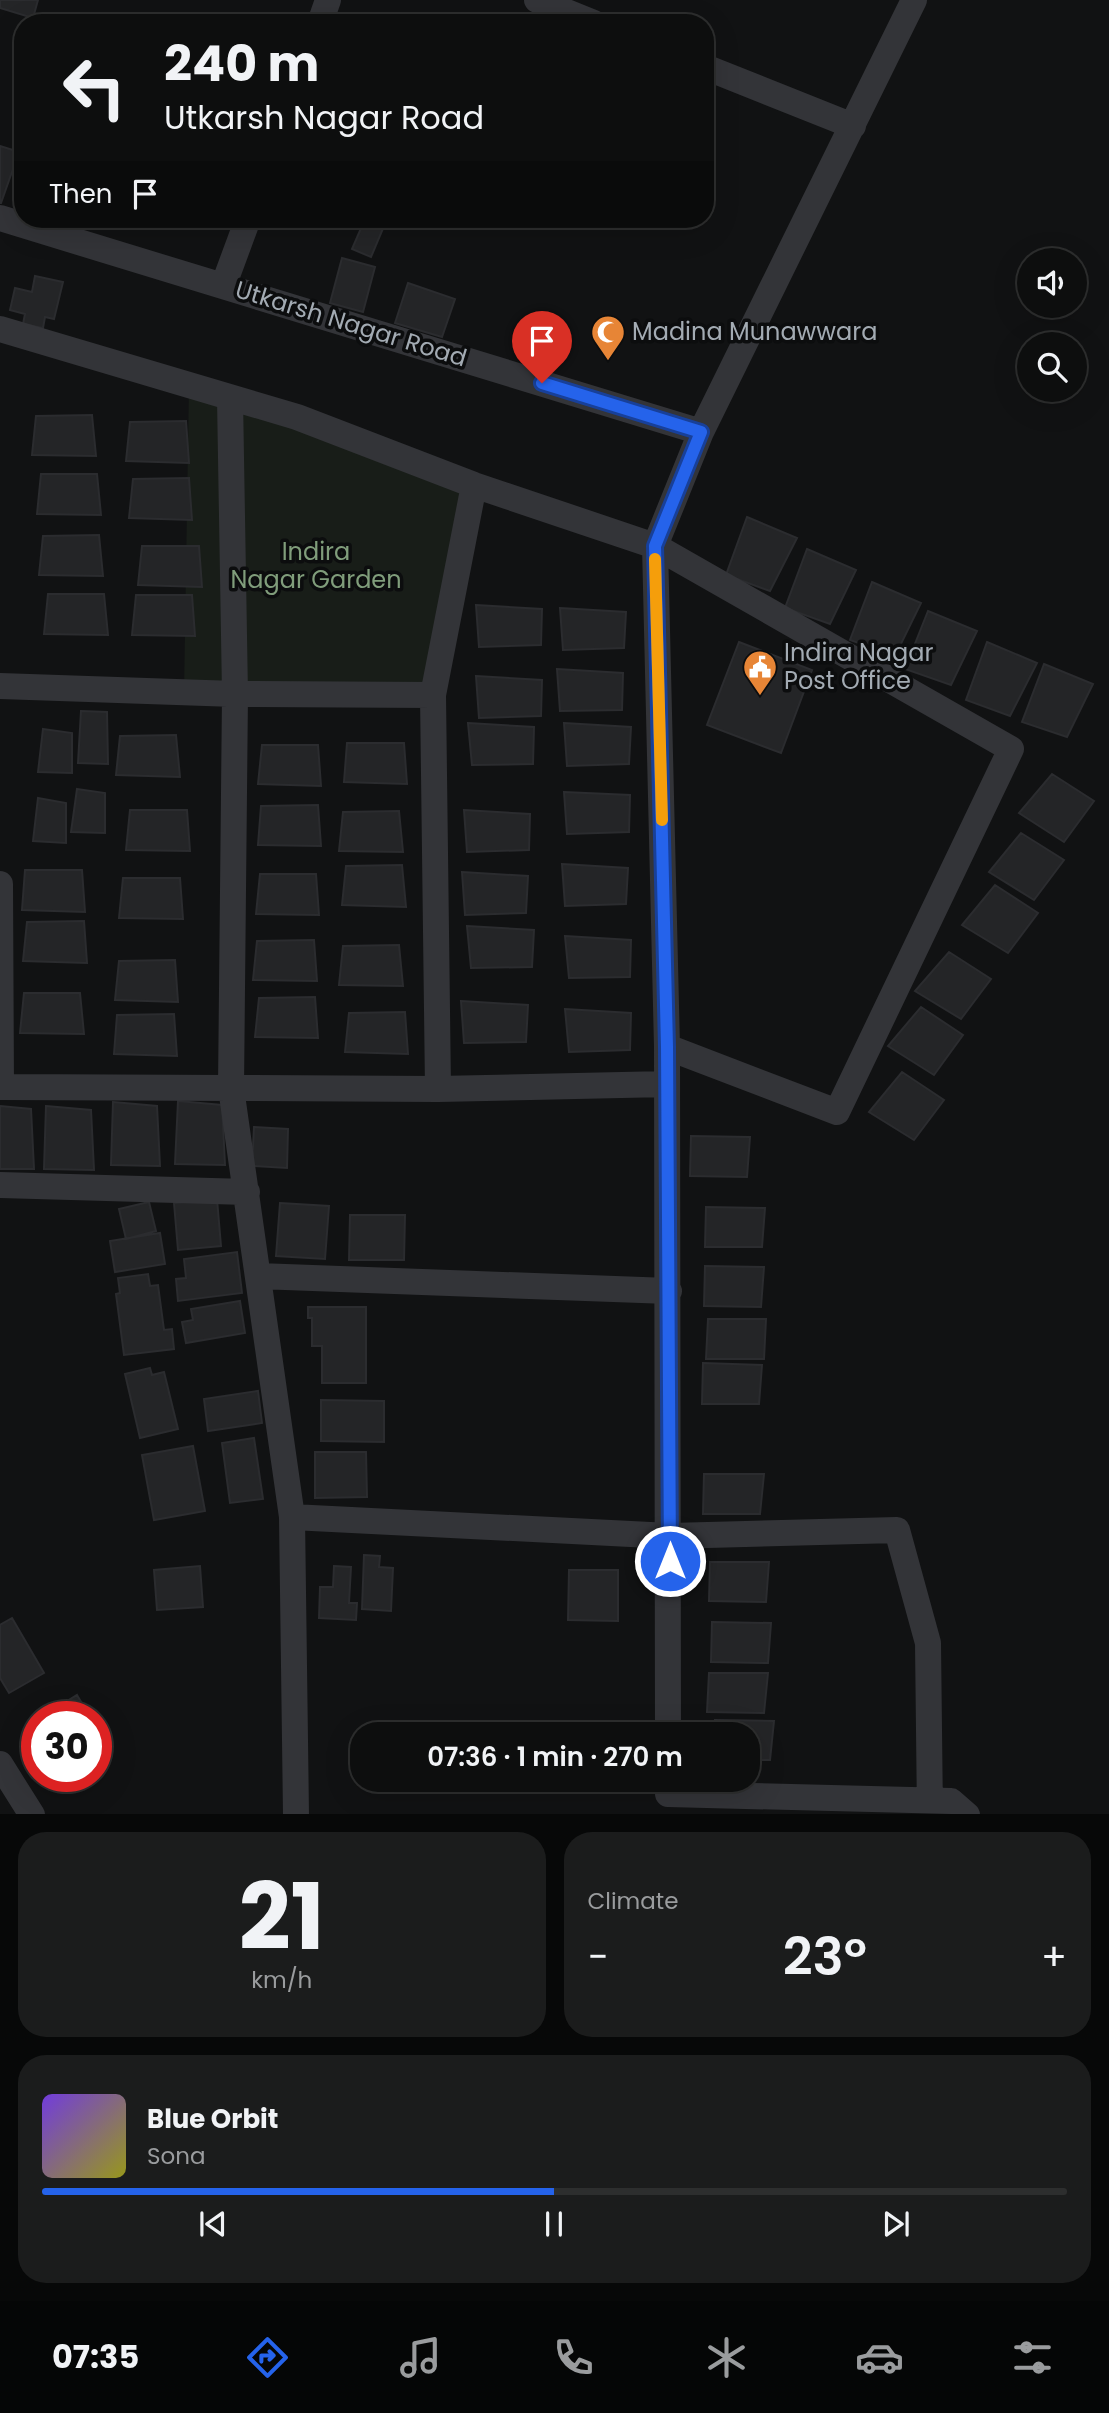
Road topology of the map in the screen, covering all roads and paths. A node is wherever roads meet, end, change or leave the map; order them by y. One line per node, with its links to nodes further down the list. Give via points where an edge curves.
1 (537, 0): 3 (street)
2 (910, 1): 5 (street)
3 (572, 14)
4 (714, 71): 5 (street)
5 (853, 126): 11 (street)
6 (34, 228): 8 (street, Utkarsh Nagar Road)
7 (245, 228): 8 (street)
8 (224, 284): 11 (street, Utkarsh Nagar Road)
9 (0, 329): 10 (street)
10 (230, 398): 12 (street, via 297,417); 15 (street)
11 (701, 432): 13 (street)
12 (474, 485): 13 (street); 16 (street)
13 (655, 546): 18 (street); 18 (street, via 1011,749 837,1112)
14 (0, 686): 15 (street)
15 (235, 694): 16 (street); 21 (street)
16 (433, 695): 22 (street)
17 (0, 884): 20 (street)
18 (667, 1047): 19 (street)
19 (667, 1084): 22 (street); 26 (street)
20 (1, 1087): 21 (street)
21 (231, 1088): 22 (street); 24 (street)
22 (438, 1089)
23 (0, 1185): 24 (street)
24 (247, 1192): 25 (street)
25 (258, 1276): 26 (street); 27 (street)
26 (669, 1291): 28 (street)
27 (292, 1517): 28 (street); 35 (street)
28 (670, 1536): 29 (street); 33 (street, via 897,1530 928,1643)
29 (668, 1722)
30 (0, 1764): 34 (street)
31 (668, 1796): 32 (street)
32 (795, 1806): 33 (street)
33 (930, 1807): 36 (street, via 951,1801)
34 (31, 1814)
35 (296, 1814)
36 (966, 1814)

